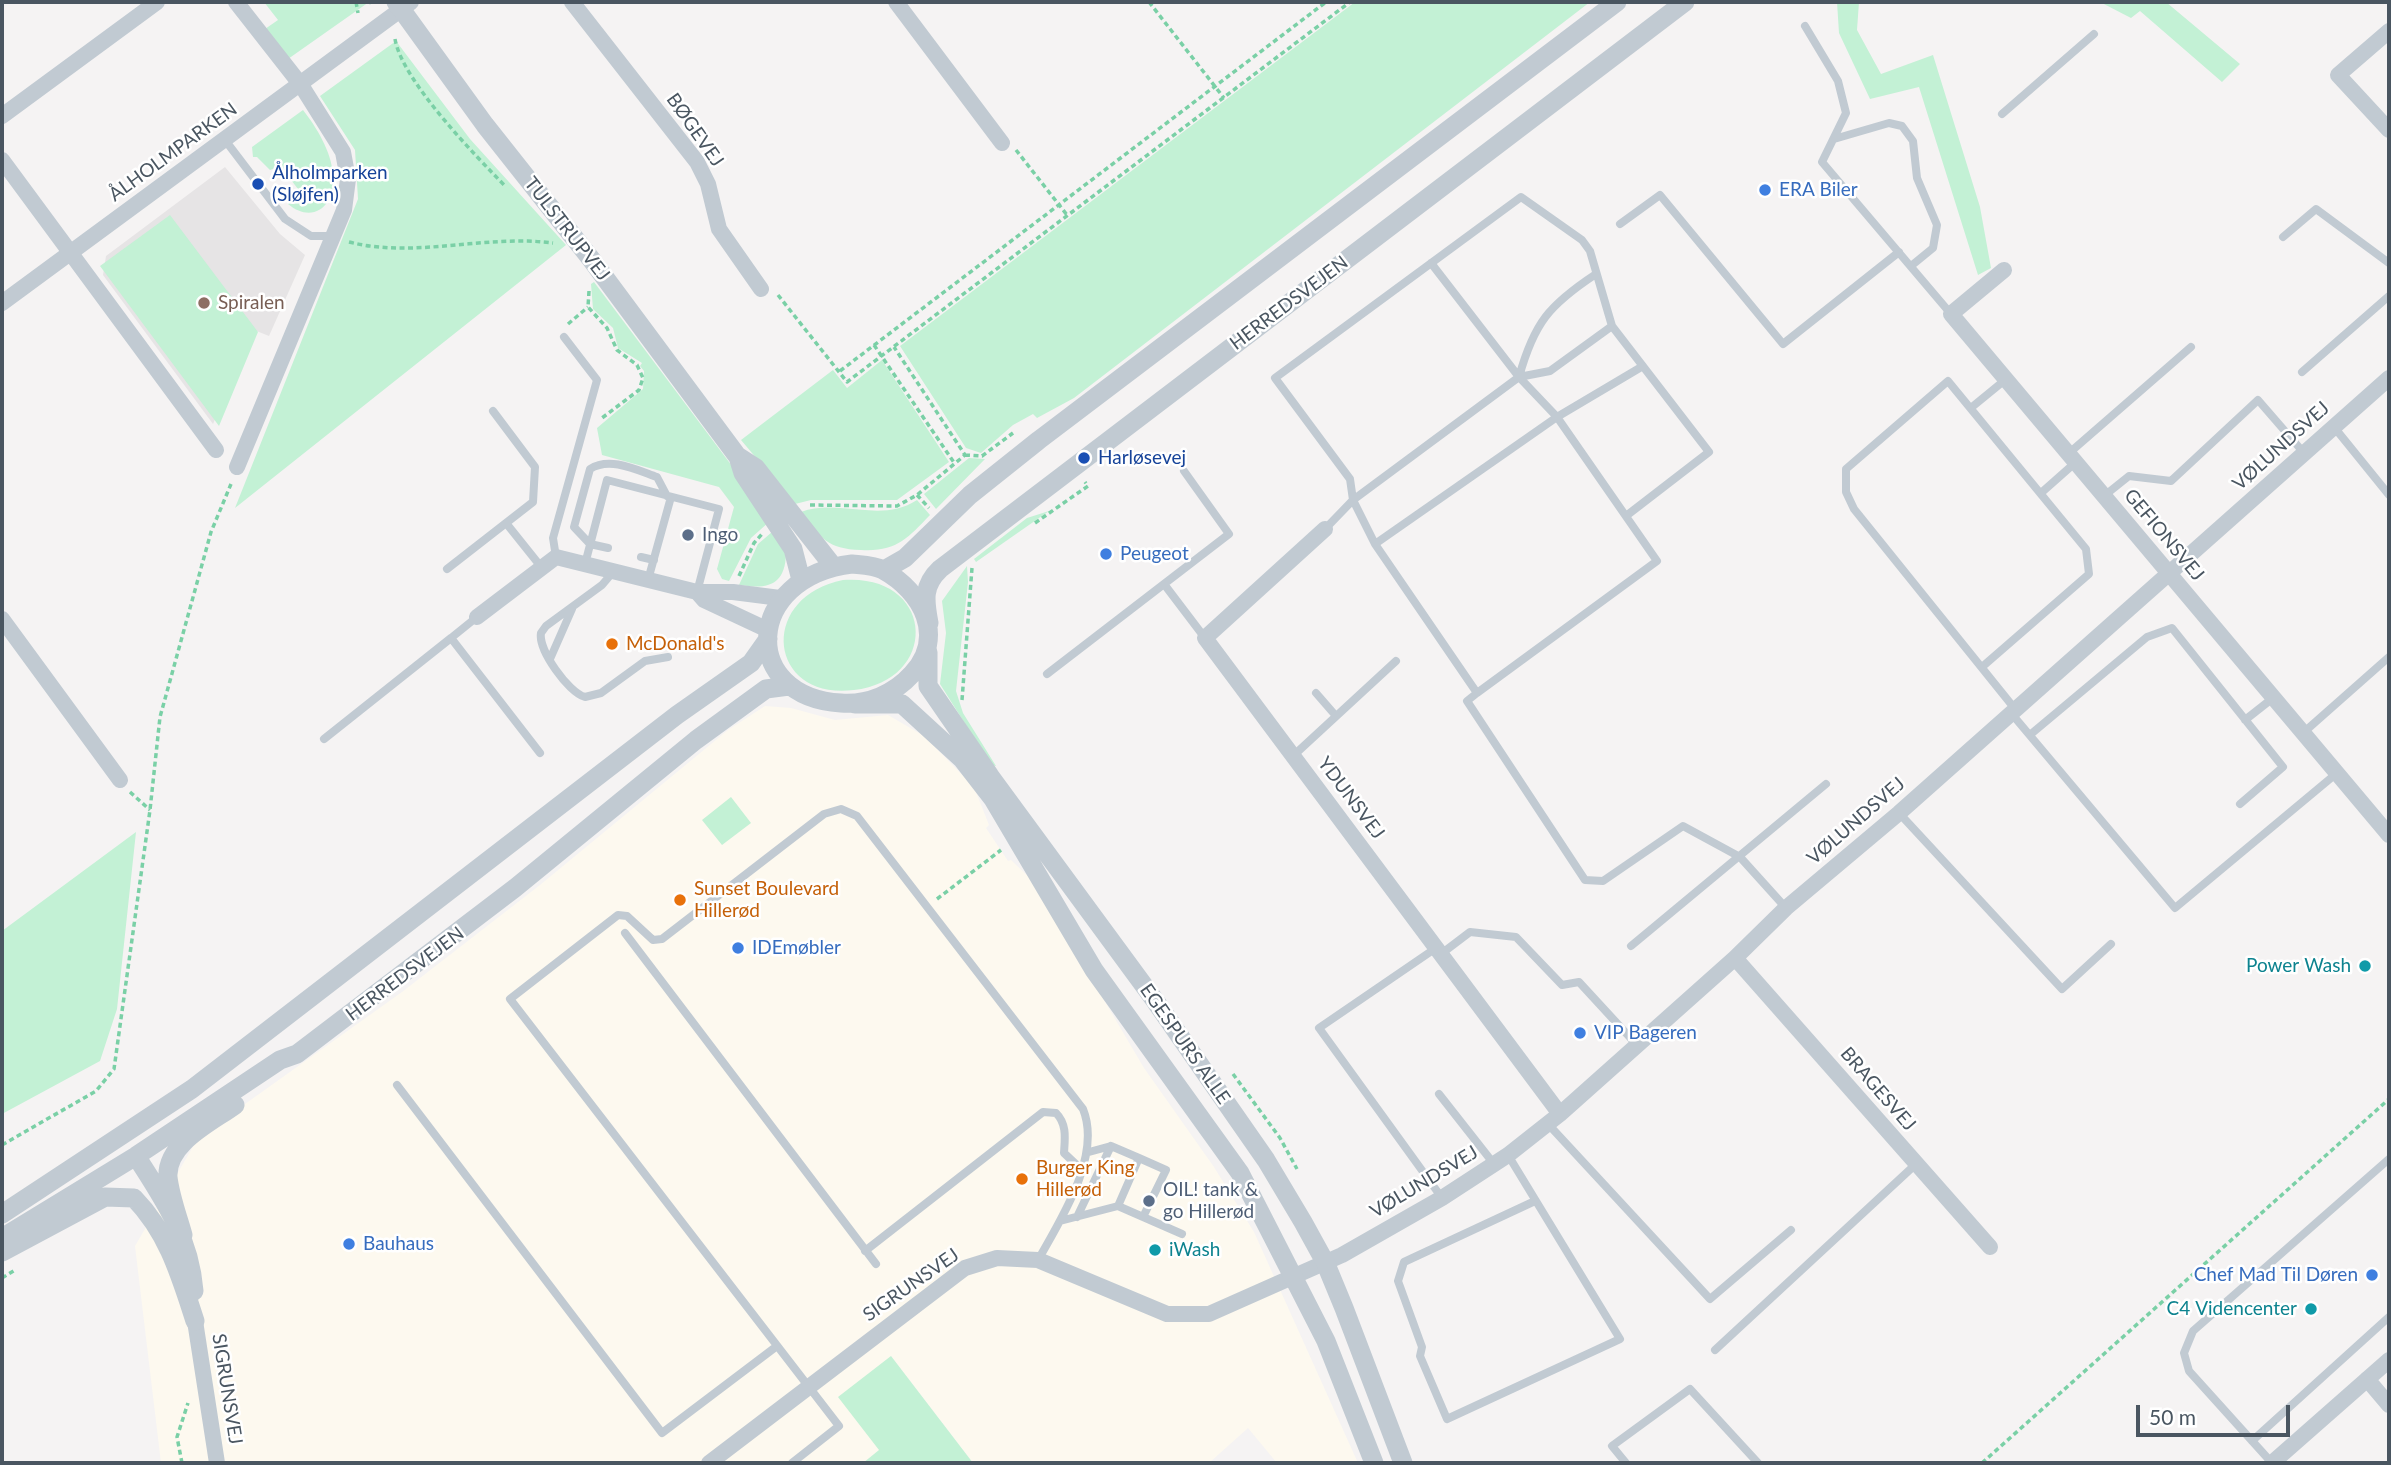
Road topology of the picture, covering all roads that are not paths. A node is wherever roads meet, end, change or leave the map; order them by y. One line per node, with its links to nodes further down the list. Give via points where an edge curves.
1 (158, 2): 13 (street)
2 (236, 2): 11 (street)
3 (572, 2): 29 (street, BØGEVEJ, via 697,162 708,184 719,229)
4 (896, 2): 17 (street)
5 (1617, 2): 69 (street, via 1039,440 905,558)
6 (1685, 2): 80 (street, HERREDSVEJEN, via 934,575 924,598)
7 (403, 5): 11 (street, ÅLHOLMPARKEN); 56 (street, TULSTRUPVEJ, via 738,457 756,468)
8 (1805, 26): 15 (lane, via 1838,81 1846,113)
9 (2389, 31): 14 (street, via 2338,75)
10 (2094, 34): 12 (lane)
11 (300, 85): 16 (street, ÅLHOLMPARKEN); 20 (street, via 343,152 348,179 344,210)
12 (2002, 114)
13 (2, 116)
14 (2389, 130)
15 (1833, 139): 22 (lane, via 1822,162); 26 (lane, via 1889,123 1902,126 1913,141 1917,178 1937,225 1933,248)
16 (225, 140): 20 (lane, via 285,219 311,236); 23 (street, ÅLHOLMPARKEN)
17 (1002, 143)
18 (2, 160): 23 (street)
19 (1620, 224): 22 (lane, via 1660,195 1783,344)
20 (334, 236): 48 (street)
21 (2283, 237): 25 (lane, via 2316,209)
22 (1899, 252): 26 (lane)
23 (69, 253): 31 (street, ÅLHOLMPARKEN); 45 (street)
24 (1431, 263): 28 (lane, via 1521,197 1582,240); 38 (lane); 54 (lane, via 1275,378 1350,479)
25 (2389, 263)
26 (1911, 266): 32 (lane)
27 (2004, 270): 32 (street)
28 (1596, 274): 33 (lane); 38 (lane, via 1545,316 1529,340)
29 (761, 289)
30 (2389, 296): 37 (lane)
31 (2, 303)
32 (1951, 314): 40 (street, GEFIONSVEJ)
33 (1612, 326): 36 (lane); 38 (lane, via 1550,372)
34 (564, 337): 62 (lane, via 597,380 553,538)
35 (2191, 347): 47 (lane)
36 (1643, 366): 43 (lane); 55 (lane, via 1709,452)
37 (2302, 372)
38 (1519, 377): 43 (lane); 54 (lane)
39 (2389, 378): 44 (street, VØLUNDSVEJ)
40 (2005, 380): 41 (lane); 47 (street, GEFIONSVEJ)
41 (1972, 407): 50 (lane); 89 (lane, via 1948,381 1846,469 1846,492 1854,509)
42 (494, 411): 57 (lane, via 535,467 533,502)
43 (1557, 417): 55 (lane); 60 (lane)
44 (2334, 427): 46 (street, VØLUNDSVEJ); 51 (lane)
45 (216, 450)
46 (2304, 453): 53 (lane, via 2258,400 2171,481 2129,477); 71 (street, VØLUNDSVEJ)
47 (2072, 458): 50 (lane); 53 (street, GEFIONSVEJ)
48 (237, 467)
49 (1184, 471): 74 (lane, via 1229,534)
50 (2041, 493): 89 (lane, via 2086,549 2089,574)
51 (2389, 495)
52 (669, 496): 59 (lane, via 607,480); 59 (lane, via 657,477 608,463 596,465 586,476 574,523); 64 (lane); 75 (lane, via 719,509)
53 (2104, 496): 71 (street, GEFIONSVEJ)
54 (1353, 500): 58 (lane); 60 (lane)
55 (1626, 516): 93 (lane, via 1657,561)
56 (785, 518): 66 (street, TULSTRUPVEJ); 73 (street, TULSTRUPVEJ)
57 (506, 523): 67 (lane); 68 (lane)
58 (1325, 529): 83 (street)
59 (590, 544): 61 (lane); 65 (lane)
60 (1375, 544): 93 (lane)
61 (608, 548)
62 (556, 557): 65 (street); 67 (street)
63 (641, 557): 64 (lane)
64 (654, 560): 72 (lane)
65 (585, 564): 70 (street)
66 (834, 566): 69 (street); 73 (street)
67 (542, 568): 78 (street)
68 (447, 569)
69 (884, 570): 80 (street, via 915,600)
70 (613, 572): 72 (street); 77 (lane)
71 (2169, 573): 94 (street, GEFIONSVEJ); 96 (street, VØLUNDSVEJ)
72 (648, 580): 75 (street)
73 (801, 580): 76 (street)
74 (1164, 584): 83 (lane); 90 (lane)
75 (696, 592): 76 (street); 81 (street)
76 (780, 598): 81 (street)
77 (573, 606): 87 (lane); 87 (lane, via 541,633 539,642)
78 (477, 617): 82 (lane)
79 (2, 619): 105 (street)
80 (929, 623): 84 (street)
81 (768, 634): 91 (street, via 771,656); 133 (street, HERREDSVEJEN, via 751,663 677,715 203,1081)
82 (451, 638): 101 (lane); 102 (lane)
83 (1205, 638): 103 (street, YDUNSVEJ)
84 (928, 652): 95 (street, via 898,688); 146 (street, EGESPURS ALLE, via 928,686 1266,1160)
85 (668, 657): 87 (lane, via 645,661 591,697 573,691)
86 (2389, 657): 99 (lane)
87 (550, 659)
88 (1396, 661): 97 (lane)
89 (1982, 667): 96 (lane)
90 (1047, 674)
91 (789, 686): 95 (street, via 809,699); 118 (street, HERREDSVEJEN, via 766,689 705,732 483,914)
92 (1316, 693): 97 (lane)
93 (1477, 693): 110 (lane, via 1467,701 1584,880 1603,881 1683,826)
94 (2273, 697): 98 (lane); 99 (street, GEFIONSVEJ)
95 (855, 704): 148 (street, EGESPURS ALLE, via 902,704 962,759 993,799 1094,970 1240,1173)
96 (2013, 711): 100 (lane); 108 (street, VØLUNDSVEJ)
97 (1336, 716): 103 (lane)
98 (2245, 720): 100 (lane, via 2172,628 2147,637); 107 (lane, via 2283,767)
99 (2304, 733): 104 (street, GEFIONSVEJ)
100 (2031, 734): 104 (lane, via 2175,908)
101 (324, 739)
102 (540, 753)
103 (1293, 756): 115 (street, YDUNSVEJ)
104 (2337, 773): 109 (street, GEFIONSVEJ)
105 (120, 780)
106 (1826, 784): 110 (lane)
107 (2241, 804)
108 (1899, 813): 111 (street, VØLUNDSVEJ); 113 (lane, via 2062,989)
109 (2386, 825)
110 (1740, 857): 111 (lane); 114 (lane)
111 (1786, 908): 116 (street, VØLUNDSVEJ)
112 (625, 933): 143 (lane)
113 (2111, 944)
114 (1631, 946)
115 (1438, 951): 117 (lane, via 1470,932 1516,937 1562,985 1578,982); 121 (street, YDUNSVEJ); 130 (lane, via 1319,1028)
116 (1735, 958): 117 (street, VØLUNDSVEJ); 128 (street, BRAGESVEJ)
117 (1637, 1045): 121 (street, VØLUNDSVEJ)
118 (297, 1054): 124 (street, HERREDSVEJEN, via 280,1060); 140 (street, via 289,1066 179,1146 168,1177)
119 (397, 1085): 151 (lane, via 662,1433)
120 (1439, 1094): 127 (lane)
121 (1554, 1119): 127 (street, VØLUNDSVEJ); 138 (lane, via 1710,1299)
122 (1111, 1146): 123 (lane); 125 (lane); 134 (lane)
123 (1089, 1152): 129 (lane); 151 (lane, via 1090,1125 1083,1109 857,816 841,809 824,814 662,939 653,940 627,916 618,915 510,999)
124 (136, 1156): 137 (street, via 115,1158); 140 (street); 141 (street, HERREDSVEJEN)
125 (1139, 1158): 132 (lane); 135 (lane, via 1166,1170)
126 (2389, 1159): 157 (lane, via 2193,1331 2184,1353 2189,1371)
127 (1501, 1160): 130 (street, VØLUNDSVEJ); 131 (lane)
128 (1916, 1164): 142 (street, BRAGESVEJ); 152 (lane)
129 (1082, 1169): 136 (lane); 143 (lane, via 1064,1153 1061,1118 1043,1112)
130 (1442, 1198): 146 (street, VØLUNDSVEJ)
131 (1535, 1200): 131 (lane, via 1619,1339 1447,1419 1420,1356 1422,1347 1398,1282 1404,1262)
132 (1118, 1206): 134 (lane); 135 (lane)
133 (2, 1214)
134 (1077, 1217): 136 (lane)
135 (1143, 1217): 139 (lane)
136 (1060, 1222): 145 (lane)
137 (2, 1223)
138 (1791, 1230)
139 (1182, 1234)
140 (183, 1235): 150 (street, via 192,1267)
141 (2, 1238)
142 (1990, 1247)
143 (865, 1251): 147 (lane)
144 (2, 1252): 150 (street, via 105,1197 134,1198 158,1225 173,1252)
145 (1038, 1259): 148 (street, SIGRUNSVEJ, via 1167,1314 1188,1316 1209,1314); 155 (street, SIGRUNSVEJ, via 997,1258 965,1268)
146 (1325, 1262): 148 (street, SIGRUNSVEJ); 162 (street, EGESPURS ALLE)
147 (876, 1264)
148 (1295, 1276): 161 (street, EGESPURS ALLE)
149 (2389, 1317): 157 (lane)
150 (195, 1321): 158 (street, SIGRUNSVEJ)
151 (777, 1346): 155 (lane)
152 (1715, 1350)
153 (2389, 1360): 154 (street)
154 (2368, 1379): 156 (street); 165 (street)
155 (808, 1386): 159 (street, SIGRUNSVEJ); 160 (lane, via 839,1426)
156 (2389, 1405)
157 (2252, 1441): 165 (lane)
158 (217, 1463)
159 (709, 1463)
160 (792, 1463)
161 (1374, 1463)
162 (1403, 1463)
163 (1626, 1463): 164 (lane, via 1612,1446 1690,1389)
164 (1758, 1463)
165 (2272, 1463)

